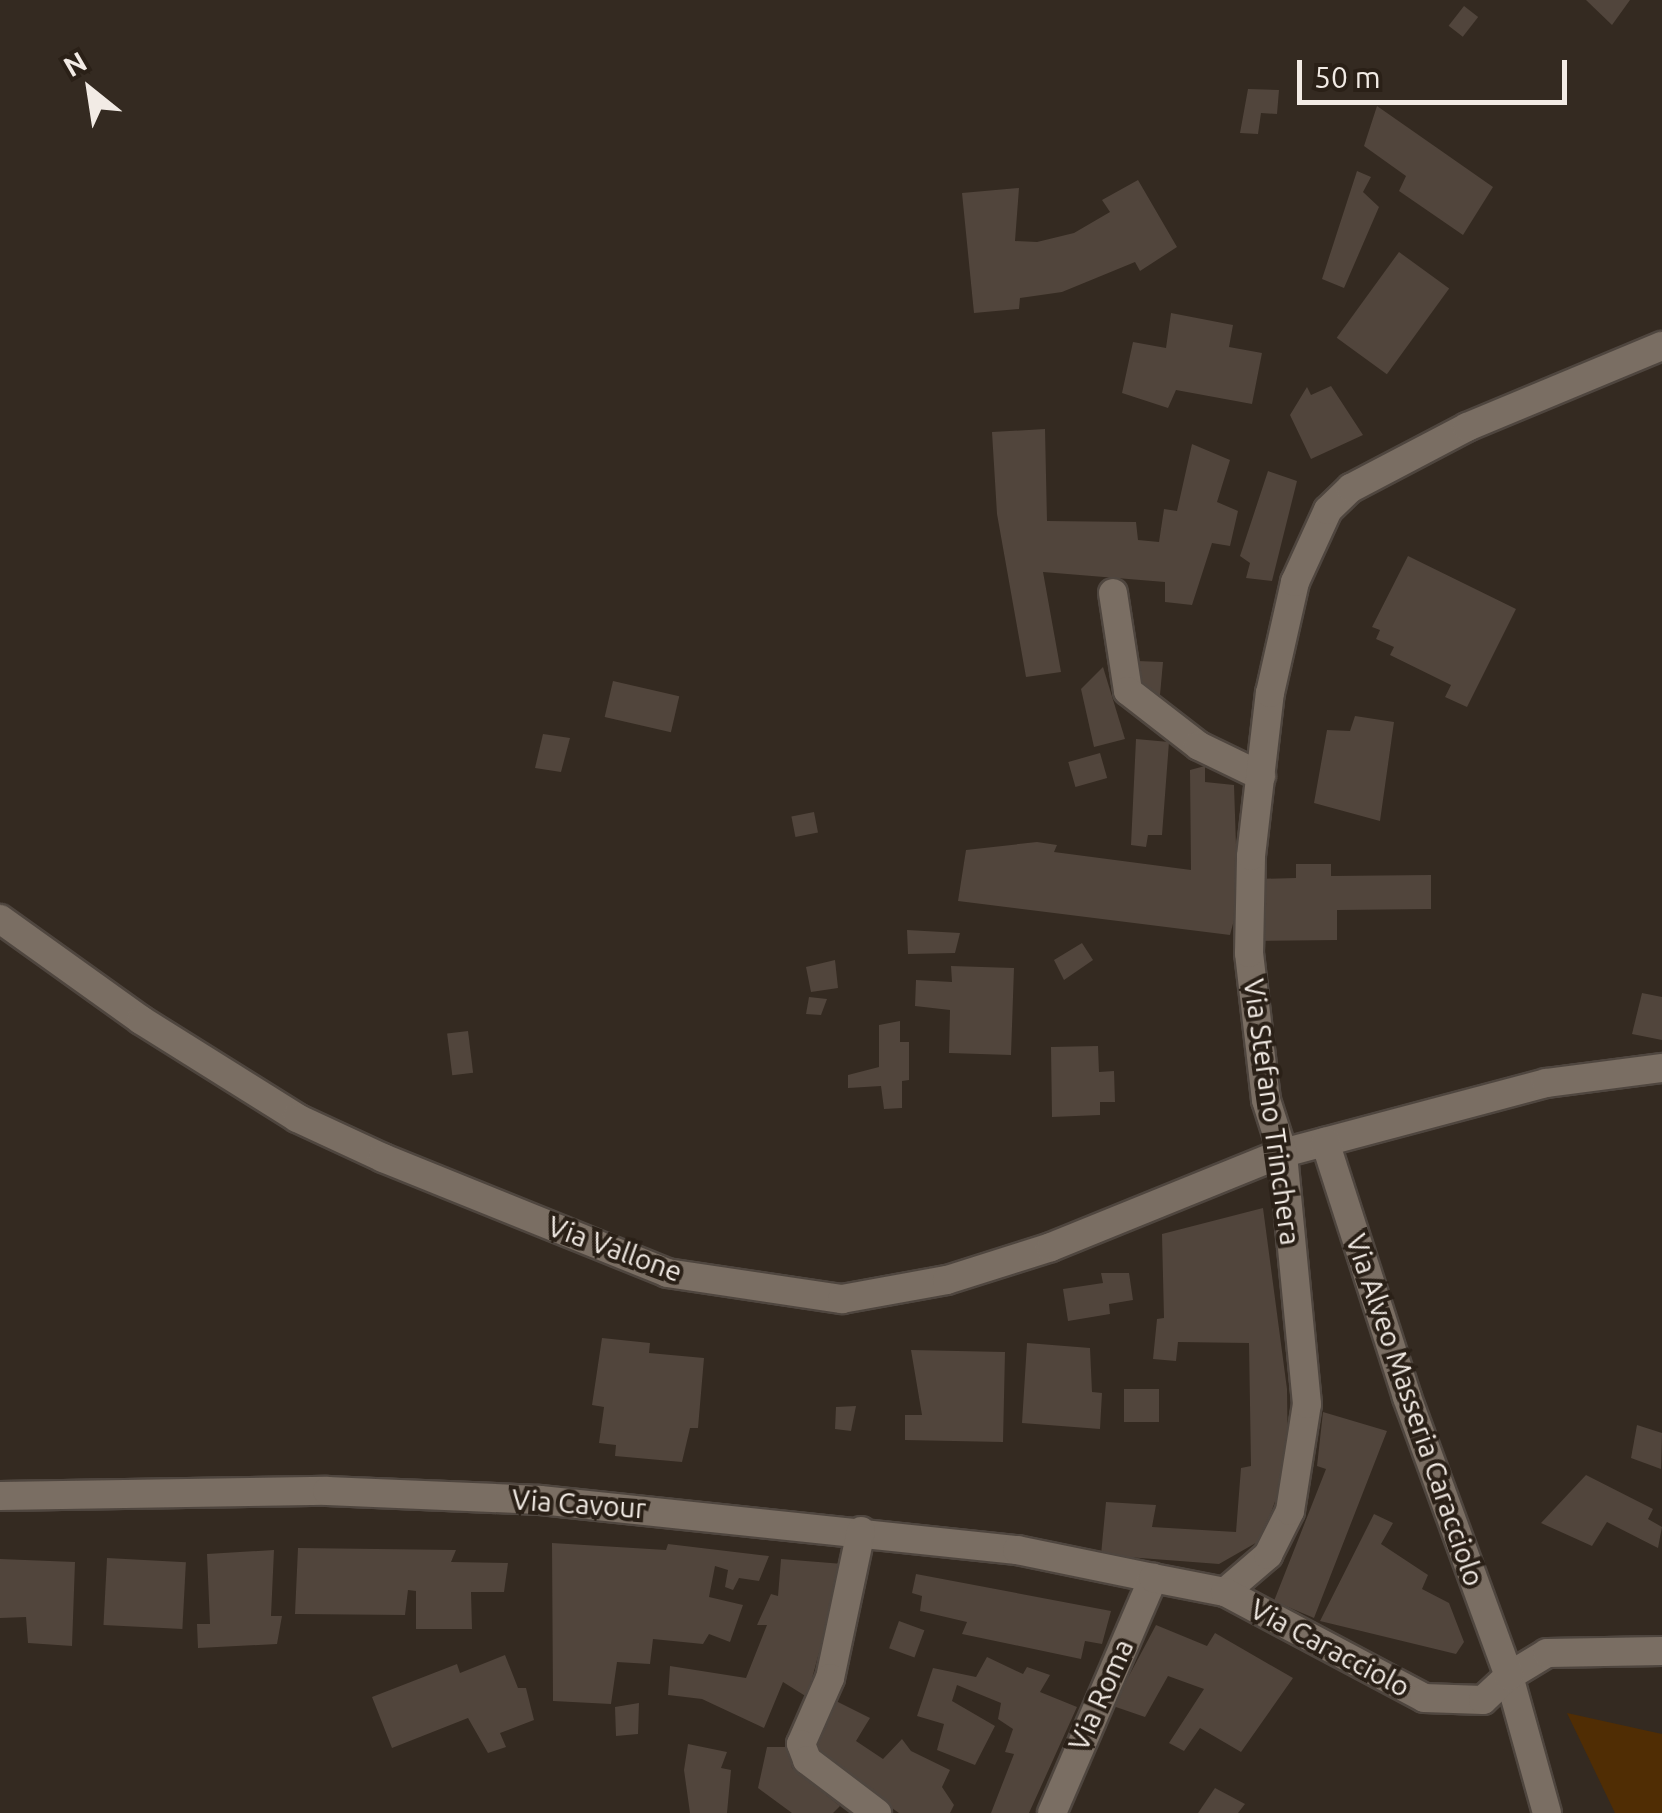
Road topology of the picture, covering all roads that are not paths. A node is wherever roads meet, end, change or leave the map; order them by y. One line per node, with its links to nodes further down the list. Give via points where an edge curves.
1 (1662, 346): 3 (street, Via Stefano Trinchera, via 1467,427 1351,488 1328,510 1295,582 1270,693)
2 (1113, 593): 3 (street, via 1128,691 1199,746)
3 (1261, 776): 7 (street, Via Stefano Trinchera, via 1249,953 1266,1100)
4 (0, 919): 7 (street, Via Vallone, via 141,1020 297,1118 684,1276 842,1299 947,1280 1051,1248)
5 (1662, 1068): 6 (street, Via Vallone, via 1546,1083)
6 (1324, 1142): 7 (street, Via Vallone); 13 (street, Via Alveo Masseria Caracciolo, via 1407,1397)
7 (1284, 1152): 11 (street, Via Stefano Trinchera, via 1307,1404 1301,1463 1290,1511 1268,1555)
8 (0, 1496): 9 (street, Via Cavour, via 326,1491 540,1500)
9 (861, 1531): 10 (street, Via Cavour, via 1017,1550); 14 (street, via 830,1678 801,1744 824,1774)
10 (1153, 1578): 11 (street, Via Caracciolo); 15 (street, Via Roma)
11 (1226, 1592): 13 (street, Via Caracciolo, via 1424,1698 1484,1700)
12 (1662, 1650): 13 (street, Via Caracciolo, via 1547,1653)
13 (1509, 1676): 16 (street, Via Alveo Masseria Caracciolo)
14 (877, 1813)
15 (1052, 1813)
16 (1547, 1813)

